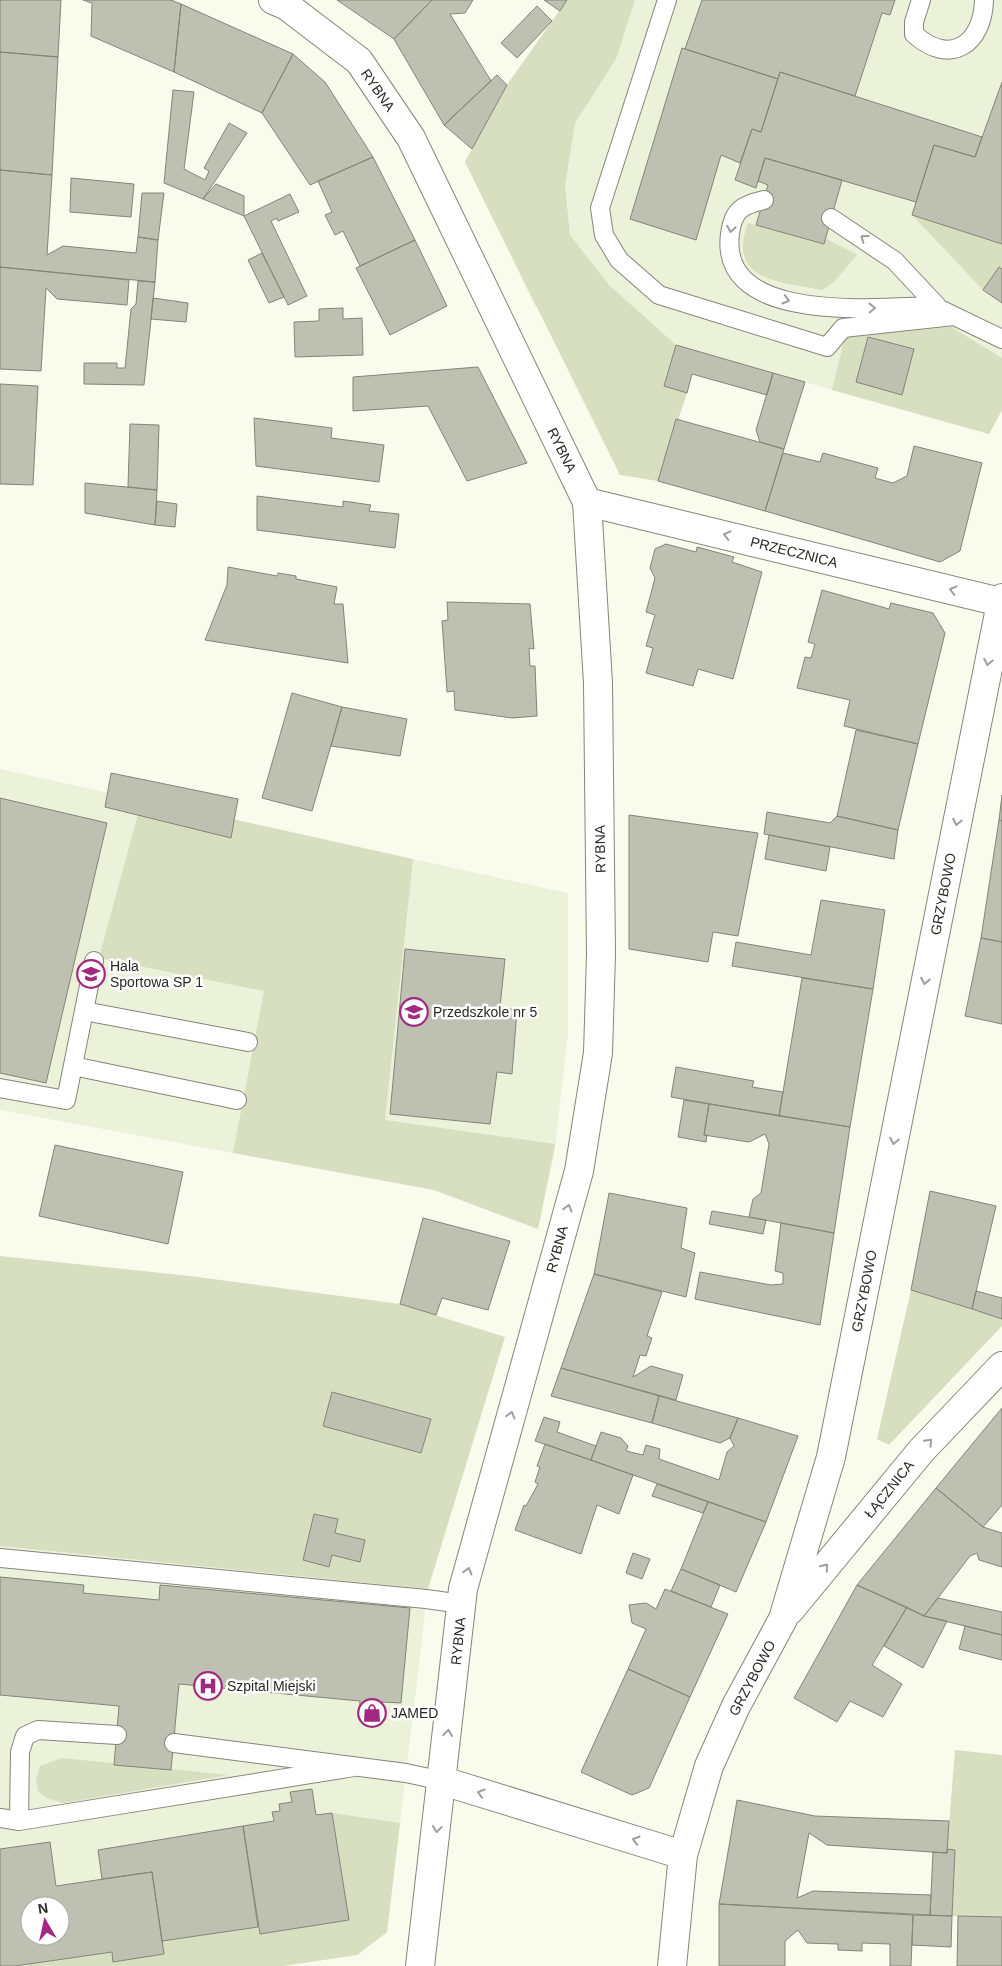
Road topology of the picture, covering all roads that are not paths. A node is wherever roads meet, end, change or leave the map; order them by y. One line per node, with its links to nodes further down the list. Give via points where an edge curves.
1 (273, 0): 10 (street, RYBNA, via 287,6 358,61 412,138)
2 (668, 0): 8 (lane, via 600,208 604,235 619,260 659,295 827,347 843,328)
3 (921, 0): 4 (lane, via 914,34 925,44 940,50 960,48 975,35 983,17)
4 (984, 0)
5 (764, 200): 7 (lane, one-way to 7, via 744,204 731,221 728,243 734,266 750,287 784,300 823,309)
6 (831, 218): 7 (lane, one-way to 6, via 895,261)
7 (937, 306): 8 (lane)
8 (954, 316): 9 (lane)
9 (1002, 340)
10 (587, 502): 11 (street, PRZECZNICA, one-way to 10); 20 (street, RYBNA, one-way to 10, via 463,1589 578,1171 598,1053 601,954 598,683)
11 (1001, 600): 21 (street, GRZYBOWO, one-way to 21, via 831,1457)
12 (94, 961): 13 (lane)
13 (84, 1011): 14 (lane); 15 (lane)
14 (248, 1042)
15 (73, 1066): 16 (lane, via 66,1100); 17 (lane)
16 (0, 1088)
17 (237, 1100)
18 (1002, 1367): 21 (street, ŁĄCZNICA, one-way to 18, via 920,1451)
19 (0, 1558): 20 (lane)
20 (462, 1604): 25 (street, RYBNA, one-way to 20)
21 (783, 1619): 28 (street, GRZYBOWO, via 708,1766)
22 (117, 1735): 27 (lane, via 38,1730 25,1736 20,1752)
23 (174, 1743): 24 (lane)
24 (354, 1767): 25 (lane); 27 (lane)
25 (442, 1781): 28 (street, one-way to 25); 29 (street, RYBNA, one-way to 29)
26 (0, 1818): 27 (lane)
27 (19, 1820)
28 (683, 1855): 30 (street, GRZYBOWO)
29 (420, 1966)
30 (672, 1966)

